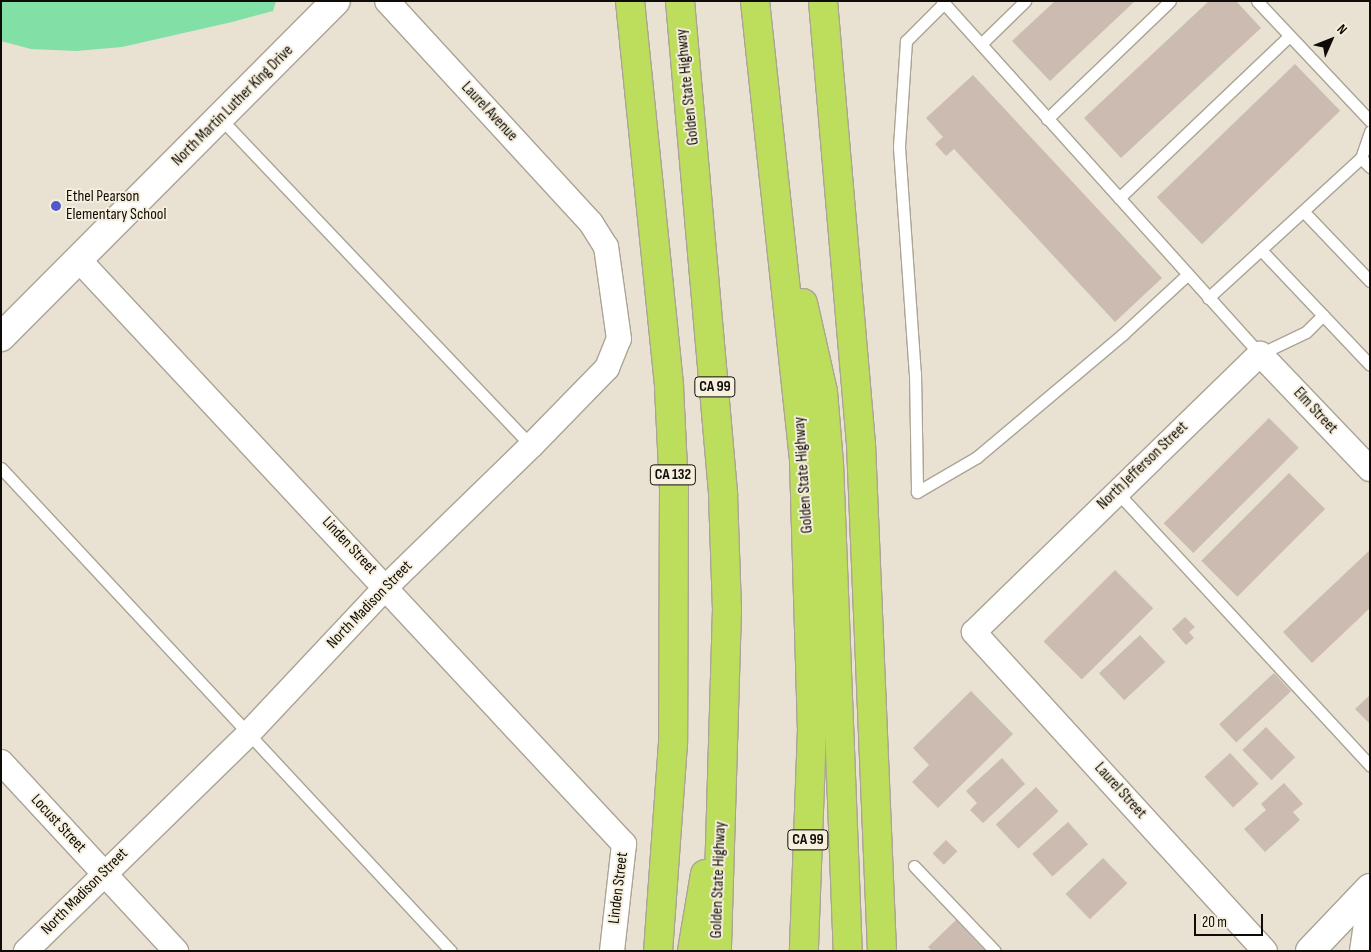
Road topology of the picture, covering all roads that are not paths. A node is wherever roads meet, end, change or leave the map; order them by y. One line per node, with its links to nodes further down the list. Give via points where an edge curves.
1 (336, 1): 14 (street, North Martin Luther King Drive)
2 (387, 1): 22 (street, Laurel Avenue)
3 (630, 1): 50 (highway, CA 132, via 669,387 674,488 673,744)
4 (680, 1): 41 (highway, Golden State Highway / CA 99, via 723,495 727,609)
5 (755, 1): 19 (highway, Golden State Highway / CA 99)
6 (823, 1): 55 (highway, via 862,444)
7 (1025, 1): 12 (lane)
8 (1170, 1): 13 (lane)
9 (1257, 1): 11 (lane)
10 (943, 2): 12 (lane); 25 (lane, via 906,41 899,147 914,353 917,492 977,457)
11 (1289, 36): 15 (lane); 20 (lane)
12 (981, 44): 13 (lane)
13 (1047, 119): 20 (lane)
14 (221, 120): 24 (street, North Martin Luther King Drive); 32 (lane)
15 (1370, 121)
16 (1370, 132): 17 (lane)
17 (1361, 158): 18 (lane); 21 (lane)
18 (1370, 168)
19 (775, 176): 53 (highway, Golden State Highway / CA 99, via 803,452 810,576 812,729); 54 (highway, via 823,392 835,578 837,731)
20 (1119, 198): 25 (lane)
21 (1303, 211): 23 (lane); 26 (lane)
22 (591, 223): 32 (street, North Madison Street, via 606,247 619,339 607,368)
23 (1261, 250): 27 (lane); 28 (lane)
24 (79, 260): 29 (street, North Martin Luther King Drive); 36 (street, Linden Street)
25 (1187, 275): 27 (lane)
26 (1370, 281)
27 (1208, 298): 30 (lane)
28 (1323, 315): 30 (lane, North Jefferson Street, via 1306,332); 31 (lane)
29 (1, 337)
30 (1260, 354): 34 (street, Elm Street); 35 (street, North Jefferson Street)
31 (1370, 365)
32 (531, 446): 36 (street, North Madison Street)
33 (1, 468): 38 (lane)
34 (1370, 469)
35 (1116, 491): 37 (street, North Jefferson Street); 40 (lane)
36 (387, 586): 38 (street, North Madison Street); 49 (street, Linden Street, via 624,844)
37 (974, 632): 57 (street, Laurel Street)
38 (248, 734): 43 (street, North Madison Street); 48 (lane)
39 (1, 762): 43 (street, Locust Street)
40 (1370, 765)
41 (722, 774): 51 (highway); 52 (highway, Golden State Highway / CA 99)
42 (914, 866): 56 (lane)
43 (103, 872): 46 (street, North Madison Street); 47 (street, Locust Street)
44 (1370, 888): 58 (street)
45 (1370, 911): 59 (street)
46 (26, 951)
47 (176, 951)
48 (451, 951)
49 (612, 951)
50 (658, 951)
51 (692, 951)
52 (717, 951)
53 (804, 951)
54 (848, 951)
55 (882, 951)
56 (995, 951)
57 (1265, 951)
58 (1310, 951)
59 (1364, 951)

